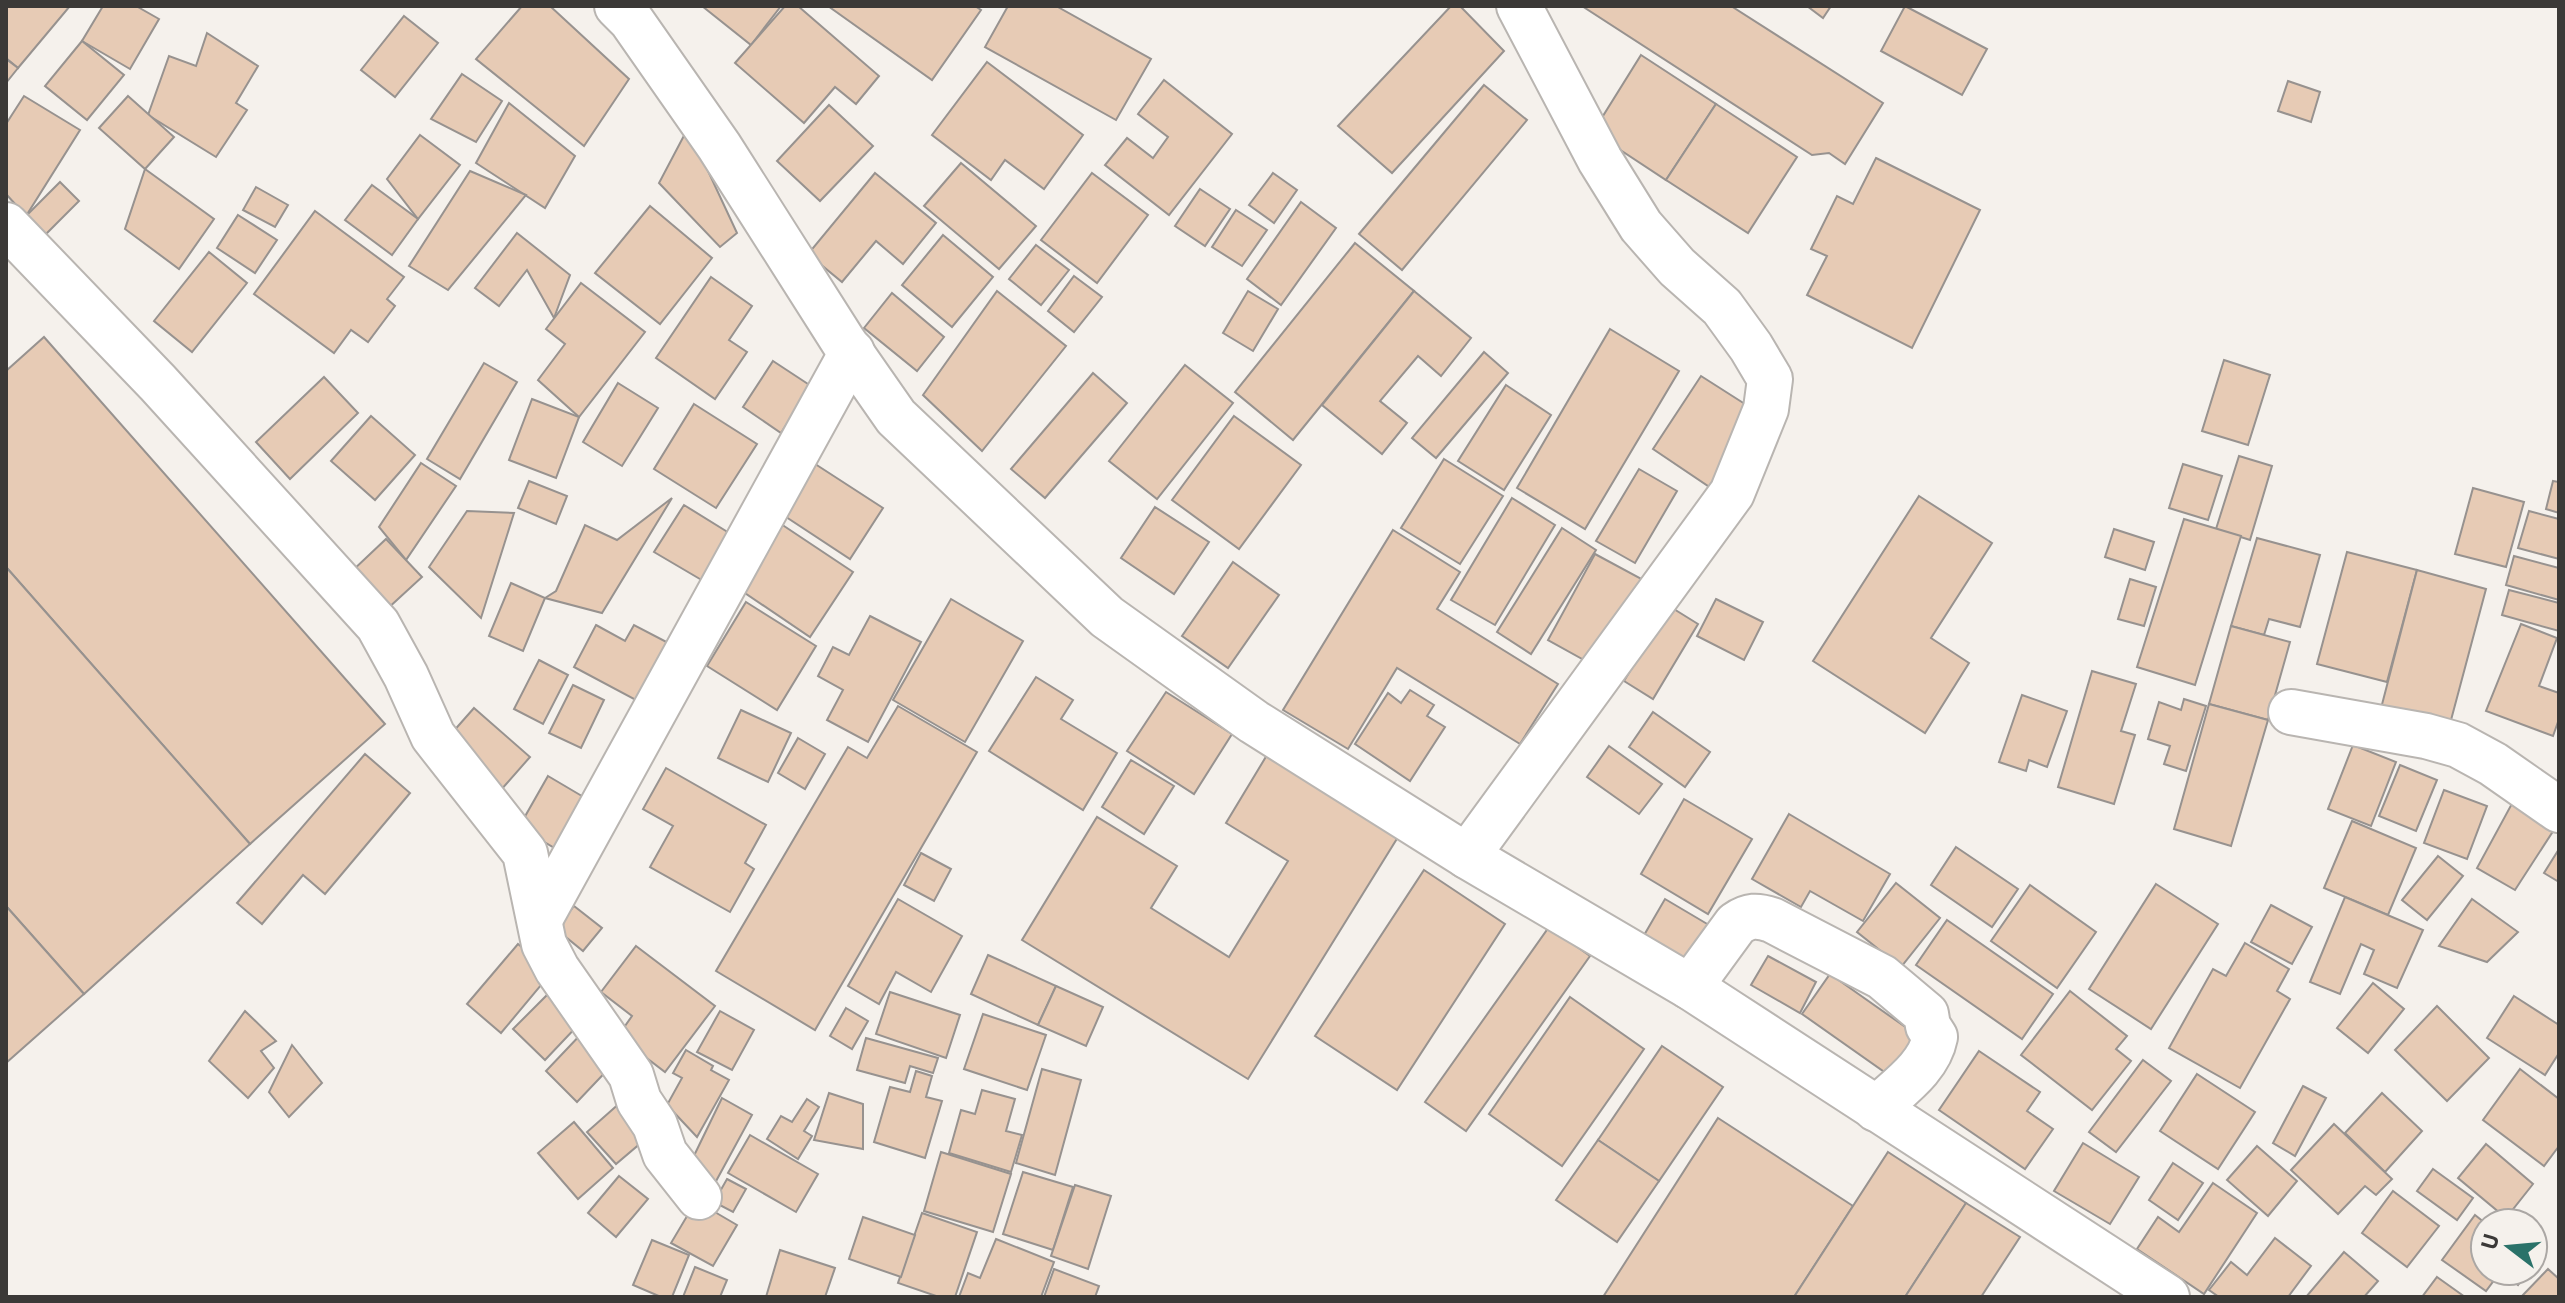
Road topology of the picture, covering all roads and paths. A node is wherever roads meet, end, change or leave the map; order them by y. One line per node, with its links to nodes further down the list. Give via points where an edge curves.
1 (617, 6): 4 (street, via 719,146)
2 (1519, 6): 7 (street, via 1641,226 1722,307 1770,379 1766,409 1732,493)
3 (6, 225): 8 (street, via 378,625 433,736 525,853)
4 (852, 352): 7 (street, via 896,417 1107,617 1254,722); 8 (street)
5 (2291, 712): 6 (street, via 2458,745)
6 (2559, 810)
7 (1467, 856): 9 (street)
8 (540, 919): 11 (street, via 544,944 557,969 631,1075 665,1154)
9 (1690, 987): 10 (street); 10 (street, via 1736,924 1757,916 1882,977 1926,1014 1935,1037 1920,1067)
10 (1876, 1109): 12 (street)
11 (699, 1197)
12 (2167, 1297)

